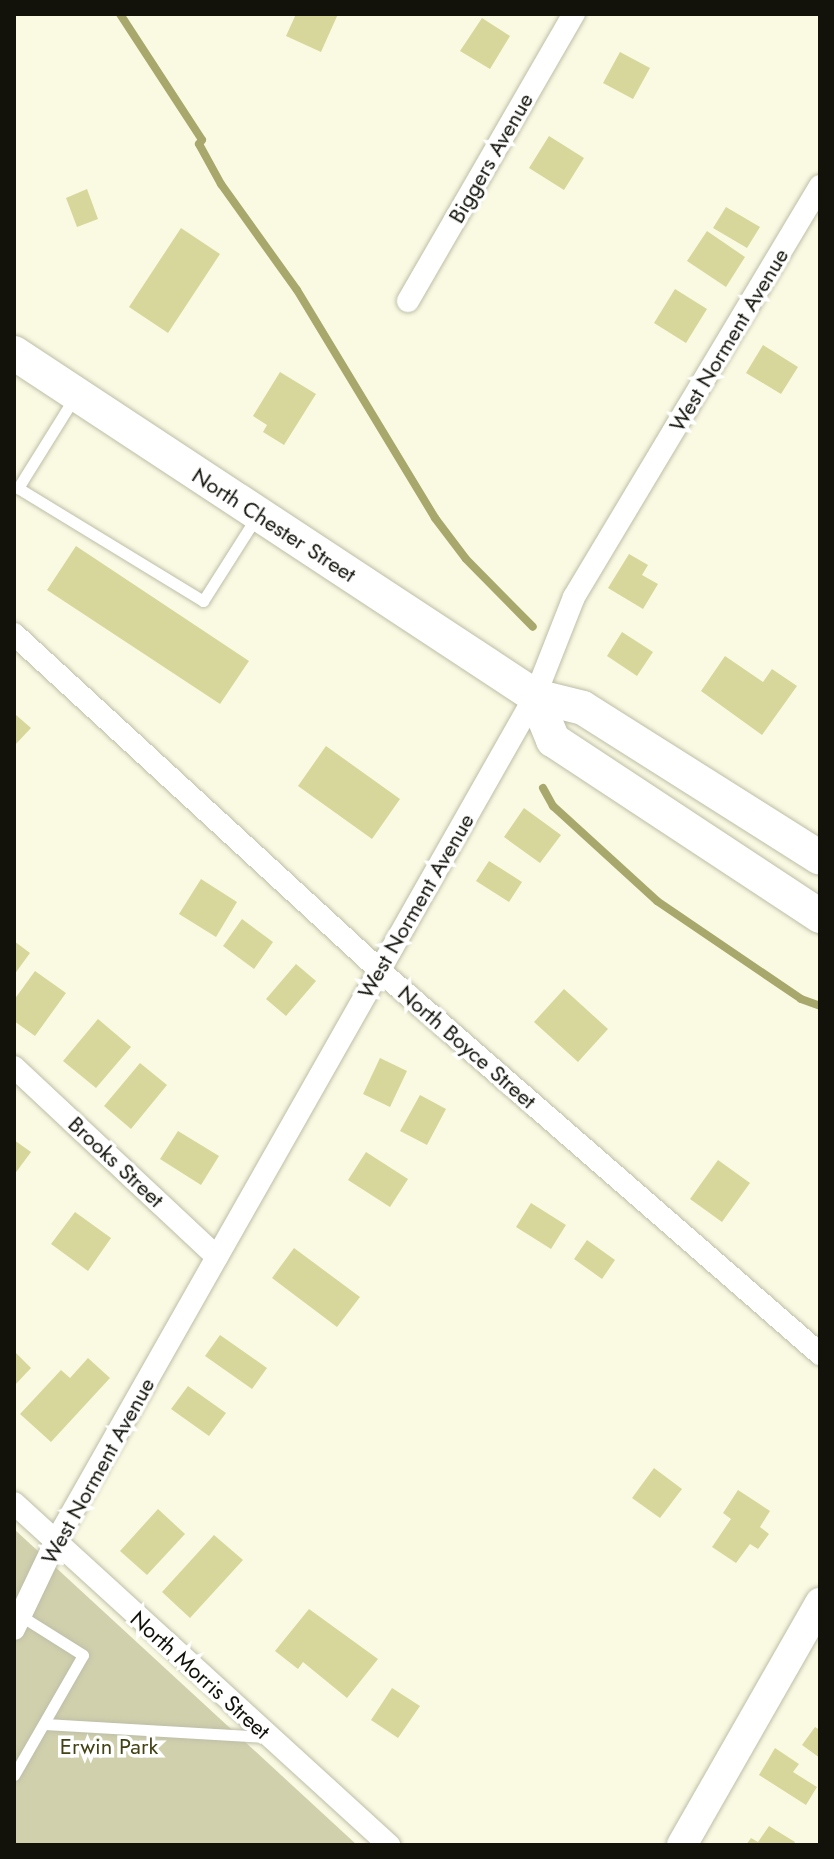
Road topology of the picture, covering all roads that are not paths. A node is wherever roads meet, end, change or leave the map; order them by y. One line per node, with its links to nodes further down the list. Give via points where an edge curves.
1 (574, 14): 3 (street, Biggers Avenue)
2 (820, 186): 8 (street, West Norment Avenue, via 574,597)
3 (408, 301)
4 (14, 353): 5 (main road, North Chester Street)
5 (76, 394): 6 (main road, North Chester Street); 6 (lane, via 18,488 203,601)
6 (259, 514): 8 (main road, North Chester Street)
7 (14, 634): 11 (street, North Boyce Street)
8 (535, 696): 9 (main road, North Chester Street, via 583,708); 10 (main road, via 553,740); 11 (street, West Norment Avenue)
9 (820, 858)
10 (820, 916)
11 (379, 970): 13 (street, West Norment Avenue); 14 (street, North Boyce Street)
12 (14, 1067): 13 (street, Brooks Street)
13 (217, 1257): 16 (street, West Norment Avenue)
14 (820, 1354)
15 (14, 1503): 16 (street, North Morris Street)
16 (56, 1541): 18 (street, West Norment Avenue); 20 (street, North Morris Street)
17 (820, 1603): 23 (street)
18 (18, 1622): 19 (lane, via 83,1655)
19 (46, 1724): 20 (lane); 21 (lane)
20 (268, 1737): 22 (street, North Morris Street)
21 (14, 1775)
22 (389, 1845)
23 (682, 1845)

